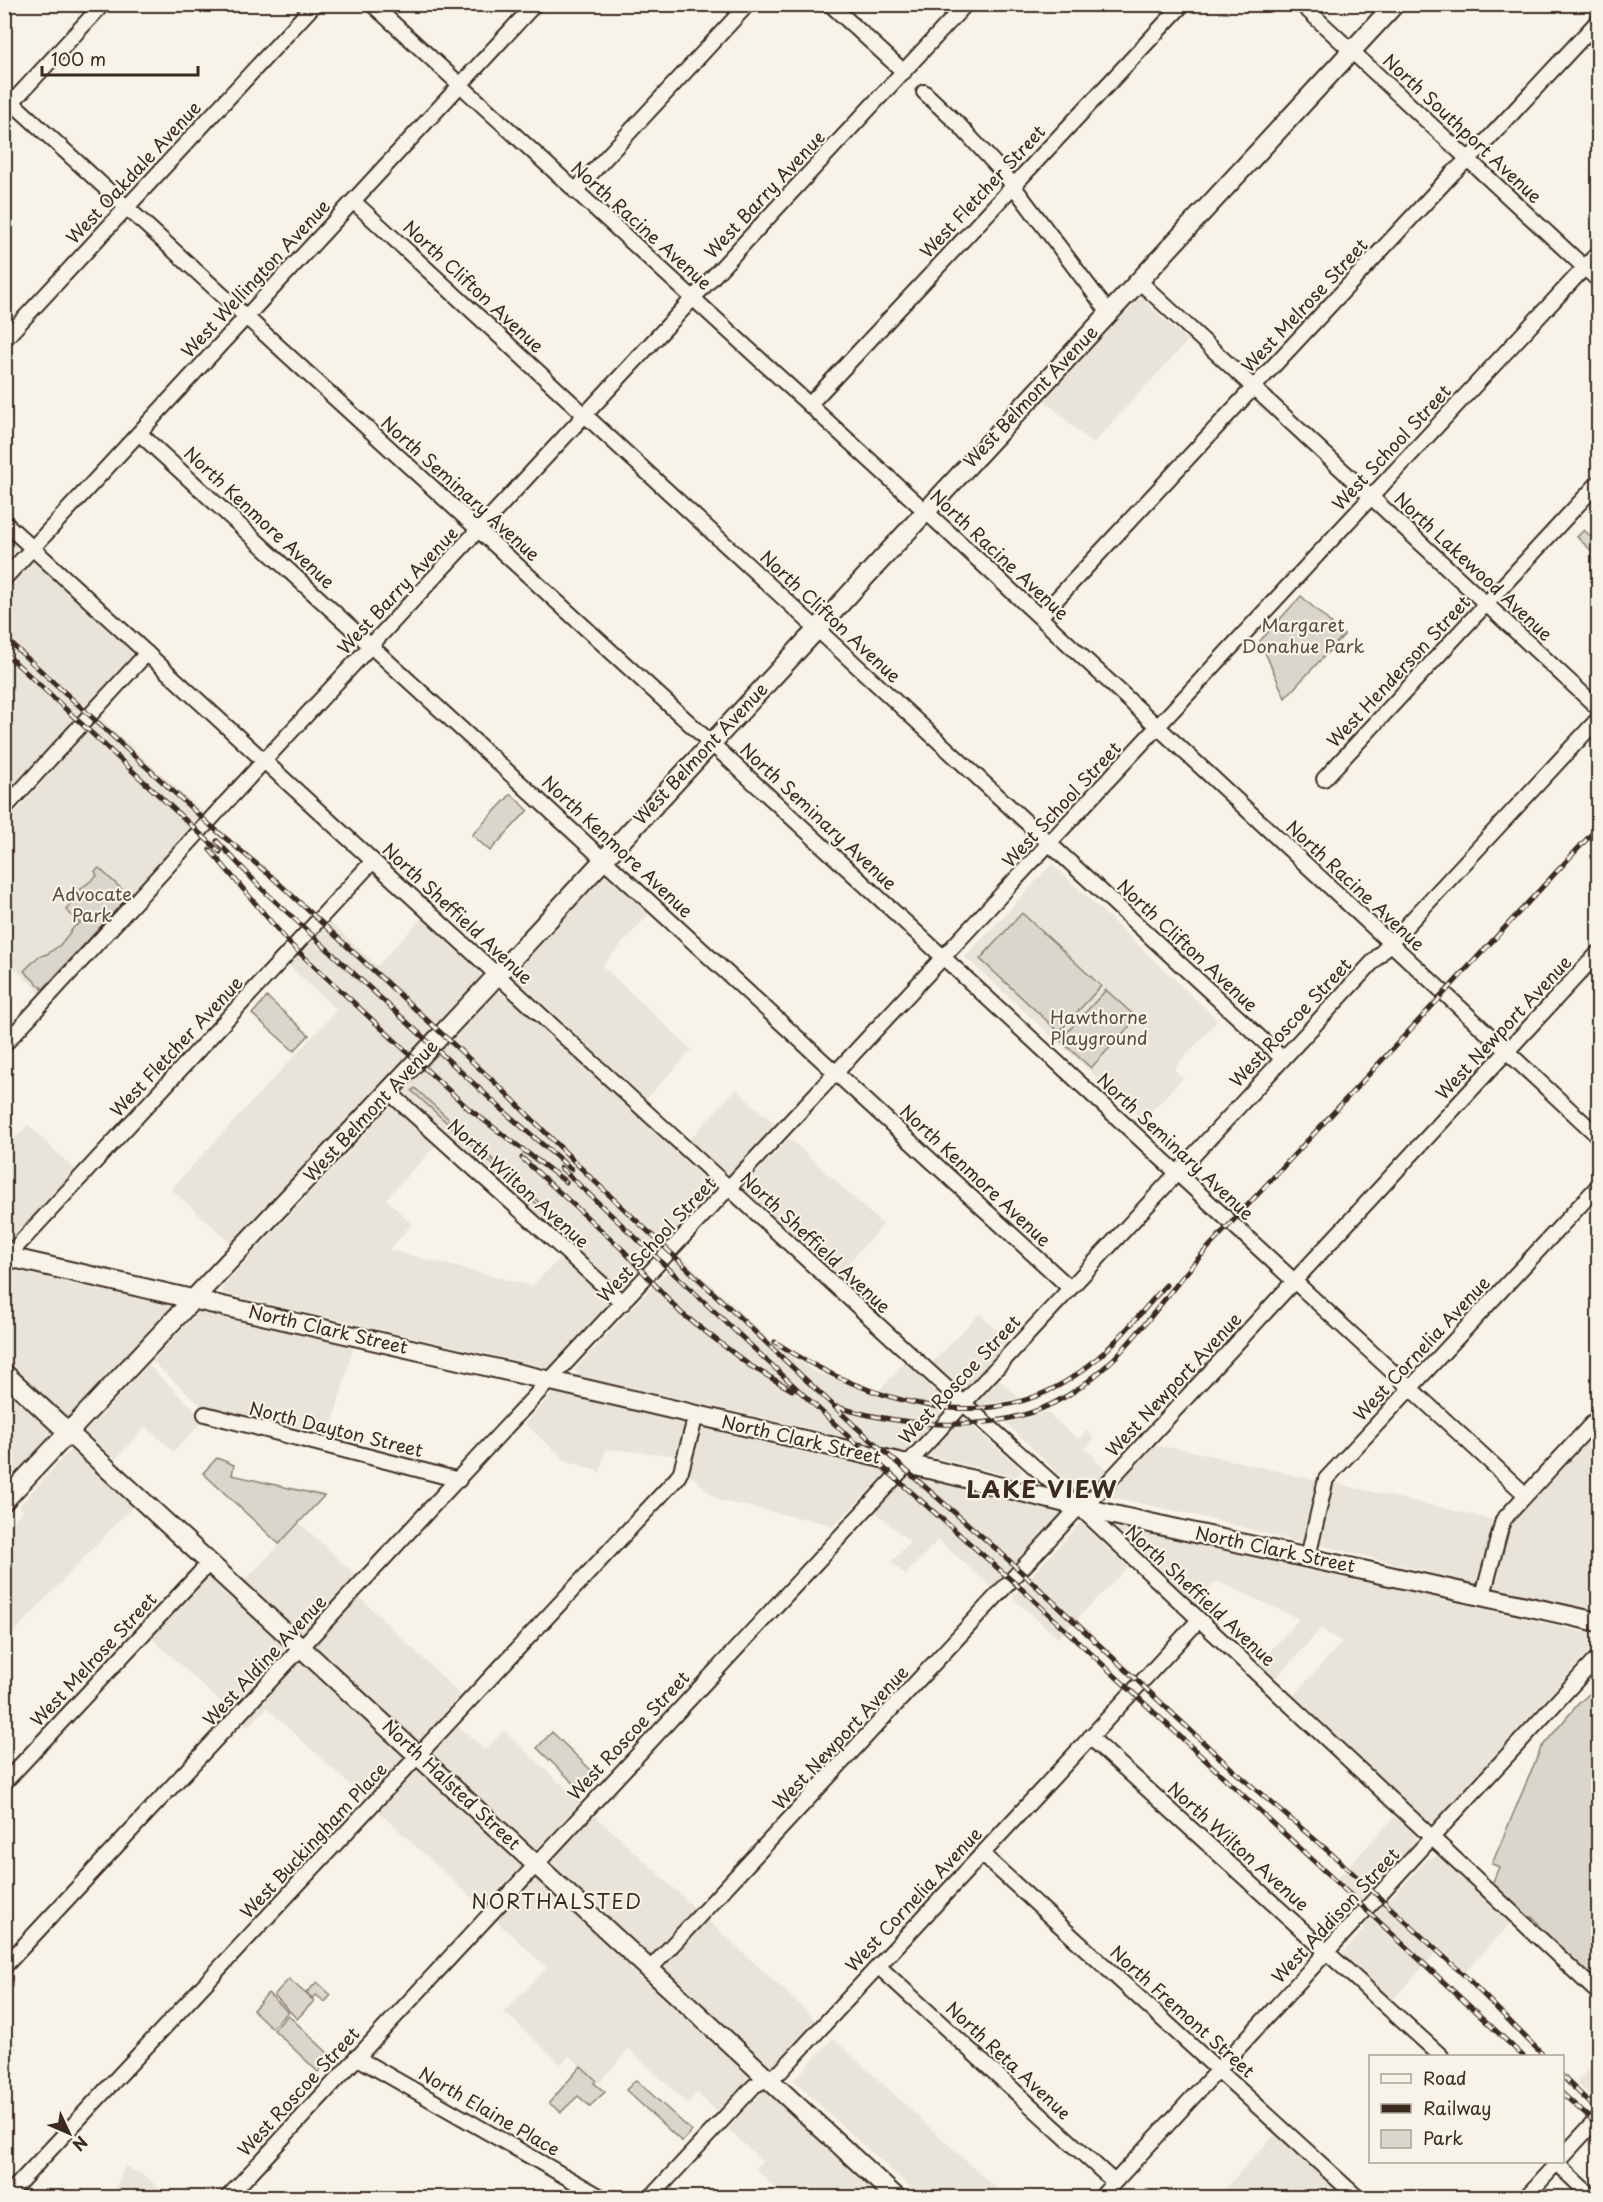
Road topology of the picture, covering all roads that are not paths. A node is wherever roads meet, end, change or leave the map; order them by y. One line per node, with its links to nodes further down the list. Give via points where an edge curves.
1 (103, 4): 16 (street)
2 (315, 4): 21 (street, West Oakdale Avenue)
3 (372, 4): 14 (street, North Racine Avenue)
4 (535, 4): 14 (street, West Wellington Avenue)
5 (748, 4): 19 (street)
6 (830, 4): 13 (street)
7 (966, 4): 13 (street, West Barry Avenue)
8 (1183, 4): 18 (street, West Fletcher Street)
9 (1301, 4): 12 (street, North Southport Avenue)
10 (1395, 4): 12 (main road, West Belmont Avenue)
11 (1599, 21): 17 (street, West Melrose Street)
12 (1352, 51): 17 (street, North Southport Avenue); 25 (main road, West Belmont Avenue)
13 (904, 72): 26 (street, West Barry Avenue)
14 (460, 86): 19 (street, North Racine Avenue); 20 (street, West Wellington Avenue)
15 (924, 92): 18 (street)
16 (7, 103): 21 (street, North Seminary Avenue)
17 (1468, 159): 23 (street, North Southport Avenue); 30 (street, West Melrose Street)
18 (1014, 186): 27 (street); 31 (street, West Fletcher Street)
19 (575, 191): 26 (street, North Racine Avenue)
20 (354, 201): 28 (street, West Wellington Avenue); 32 (street, North Clifton Avenue)
21 (127, 208): 28 (street, North Seminary Avenue); 29 (street, West Oakdale Avenue)
22 (1599, 253): 23 (street, West School Street)
23 (1585, 268): 24 (street, North Southport Avenue); 35 (street, West School Street)
24 (1599, 280)
25 (1138, 281): 27 (main road, West Belmont Avenue); 30 (street, North Lakewood Avenue)
26 (693, 299): 31 (street, North Racine Avenue); 32 (street, West Barry Avenue)
27 (1108, 313): 36 (main road, West Belmont Avenue)
28 (246, 317): 33 (street, West Wellington Avenue); 38 (street, North Seminary Avenue)
29 (4, 340)
30 (1254, 387): 35 (street, North Lakewood Avenue); 42 (street, West Melrose Street)
31 (809, 405): 36 (street, North Racine Avenue)
32 (586, 415): 38 (street, West Barry Avenue); 43 (street, North Clifton Avenue)
33 (139, 433): 39 (street, West Wellington Avenue); 44 (street, North Kenmore Avenue)
34 (1599, 483): 41 (street, West Henderson Street)
35 (1372, 497): 41 (street, North Lakewood Avenue); 48 (street, West School Street)
36 (926, 512): 42 (street, North Racine Avenue); 43 (main road, West Belmont Avenue)
37 (4, 522): 39 (street, North Sheffield Avenue)
38 (479, 530): 44 (street, West Barry Avenue); 49 (street, North Seminary Avenue)
39 (33, 548): 40 (street, West Wellington Avenue); 45 (street, North Sheffield Avenue)
40 (4, 579)
41 (1487, 604): 46 (street, North Lakewood Avenue); 51 (street, West Henderson Street)
42 (1040, 617): 48 (street, North Racine Avenue)
43 (817, 629): 49 (main road, West Belmont Avenue); 53 (street, North Clifton Avenue)
44 (371, 646): 50 (street, West Barry Avenue); 54 (street, North Kenmore Avenue)
45 (147, 653): 50 (street, North Sheffield Avenue); 52 (street)
46 (1599, 708)
47 (1599, 719): 56 (street, West Roscoe Street)
48 (1158, 727): 53 (street, West School Street); 56 (street, North Racine Avenue)
49 (711, 743): 54 (main road, West Belmont Avenue); 58 (street, North Seminary Avenue)
50 (264, 761): 55 (street, North Sheffield Avenue); 60 (street, West Barry Avenue)
51 (1324, 779)
52 (4, 809)
53 (1050, 844): 58 (street, West School Street); 62 (street, North Clifton Avenue)
54 (604, 860): 59 (main road, West Belmont Avenue); 63 (street, North Kenmore Avenue)
55 (373, 861): 59 (street, North Sheffield Avenue); 69 (street, West Fletcher Avenue)
56 (1391, 943): 61 (street, North Racine Avenue); 62 (street, West Roscoe Street)
57 (1599, 953): 61 (street, West Newport Avenue)
58 (944, 958): 63 (street, West School Street); 66 (street, North Seminary Avenue)
59 (497, 975): 64 (main road, West Belmont Avenue); 68 (street, North Sheffield Avenue)
60 (4, 1045)
61 (1508, 1051): 65 (street, North Racine Avenue); 70 (street, West Newport Avenue)
62 (1283, 1059): 66 (street, West Roscoe Street)
63 (836, 1073): 68 (street, West School Street); 71 (street, North Kenmore Avenue)
64 (389, 1092): 72 (main road, West Belmont Avenue); 73 (street, North Wilton Avenue)
65 (1599, 1136)
66 (1177, 1173): 70 (street, North Seminary Avenue); 71 (street, West Roscoe Street)
67 (1599, 1186): 76 (street, West Cornelia Avenue)
68 (729, 1189): 73 (street, West School Street); 77 (street, North Sheffield Avenue)
69 (6, 1256): 72 (main road, North Clark Street)
70 (1294, 1281): 76 (street, North Seminary Avenue); 86 (street, West Newport Avenue, via 1098,1493)
71 (1070, 1288): 77 (street, West Roscoe Street)
72 (195, 1300): 75 (main road, North Clark Street); 81 (main road, West Belmont Avenue)
73 (623, 1303): 75 (street, West School Street)
74 (4, 1372): 81 (main road, North Halsted Street)
75 (551, 1381): 79 (main road, North Clark Street); 83 (street, West Aldine Avenue)
76 (1410, 1389): 84 (street, North Seminary Avenue); 87 (street, West Cornelia Avenue, via 1326,1479)
77 (963, 1403): 82 (street, West Roscoe Street); 86 (street, North Sheffield Avenue)
78 (205, 1414): 83 (street, North Dayton Street)
79 (696, 1415): 82 (main road, North Clark Street); 95 (street, West Buckingham Place, via 677,1478)
80 (1599, 1417): 84 (street)
81 (69, 1432): 85 (main road, West Belmont Avenue); 88 (main road, North Halsted Street)
82 (907, 1464): 86 (main road, North Clark Street); 99 (street, West Roscoe Street)
83 (459, 1480): 92 (street, West Aldine Avenue)
84 (1526, 1495): 89 (street, via 1503,1520)
85 (4, 1502)
86 (1079, 1507): 87 (main road, North Clark Street); 90 (street, North Sheffield Avenue); 103 (street, West Newport Avenue)
87 (1308, 1557): 89 (main road, North Clark Street)
88 (210, 1562): 92 (main road, North Halsted Street); 96 (street, West Melrose Street)
89 (1483, 1595): 91 (main road, North Clark Street)
90 (1199, 1620): 94 (street, West Cornelia Avenue); 97 (street, North Sheffield Avenue)
91 (1599, 1622)
92 (303, 1648): 95 (main road, North Halsted Street); 102 (street, West Aldine Avenue)
93 (1599, 1658): 97 (street, West Addison Street)
94 (1090, 1737): 98 (street, West Cornelia Avenue); 100 (street, North Wilton Avenue)
95 (418, 1755): 99 (main road, North Halsted Street); 115 (street, West Buckingham Place)
96 (4, 1783)
97 (1432, 1838): 100 (street, West Addison Street); 104 (street, North Sheffield Avenue)
98 (982, 1854): 101 (street, West Cornelia Avenue); 107 (street, North Fremont Street)
99 (536, 1863): 103 (main road, North Halsted Street); 106 (street, West Roscoe Street)
100 (1327, 1952): 105 (street, North Wilton Avenue); 107 (street, West Addison Street)
101 (878, 1966): 108 (street, West Cornelia Avenue, via 781,2071); 113 (street, North Reta Avenue)
102 (4, 1967)
103 (650, 1969): 108 (main road, North Halsted Street)
104 (1599, 1993)
105 (1440, 2055)
106 (357, 2057): 116 (street, West Roscoe Street); 117 (street, North Elaine Place)
107 (1219, 2069): 113 (street, West Addison Street); 120 (street, North Fremont Street)
108 (767, 2078): 114 (main road, North Halsted Street); 118 (street, West Cornelia Avenue, via 754,2086)
109 (1599, 2118): 110 (street)
110 (1564, 2155)
111 (1556, 2163): 121 (street)
112 (1560, 2163): 122 (street)
113 (1114, 2182): 119 (street, West Addison Street)
114 (886, 2194)
115 (5, 2198)
116 (227, 2198)
117 (603, 2198)
118 (650, 2198)
119 (1100, 2198)
120 (1358, 2198)
121 (1525, 2198)
122 (1593, 2198)

